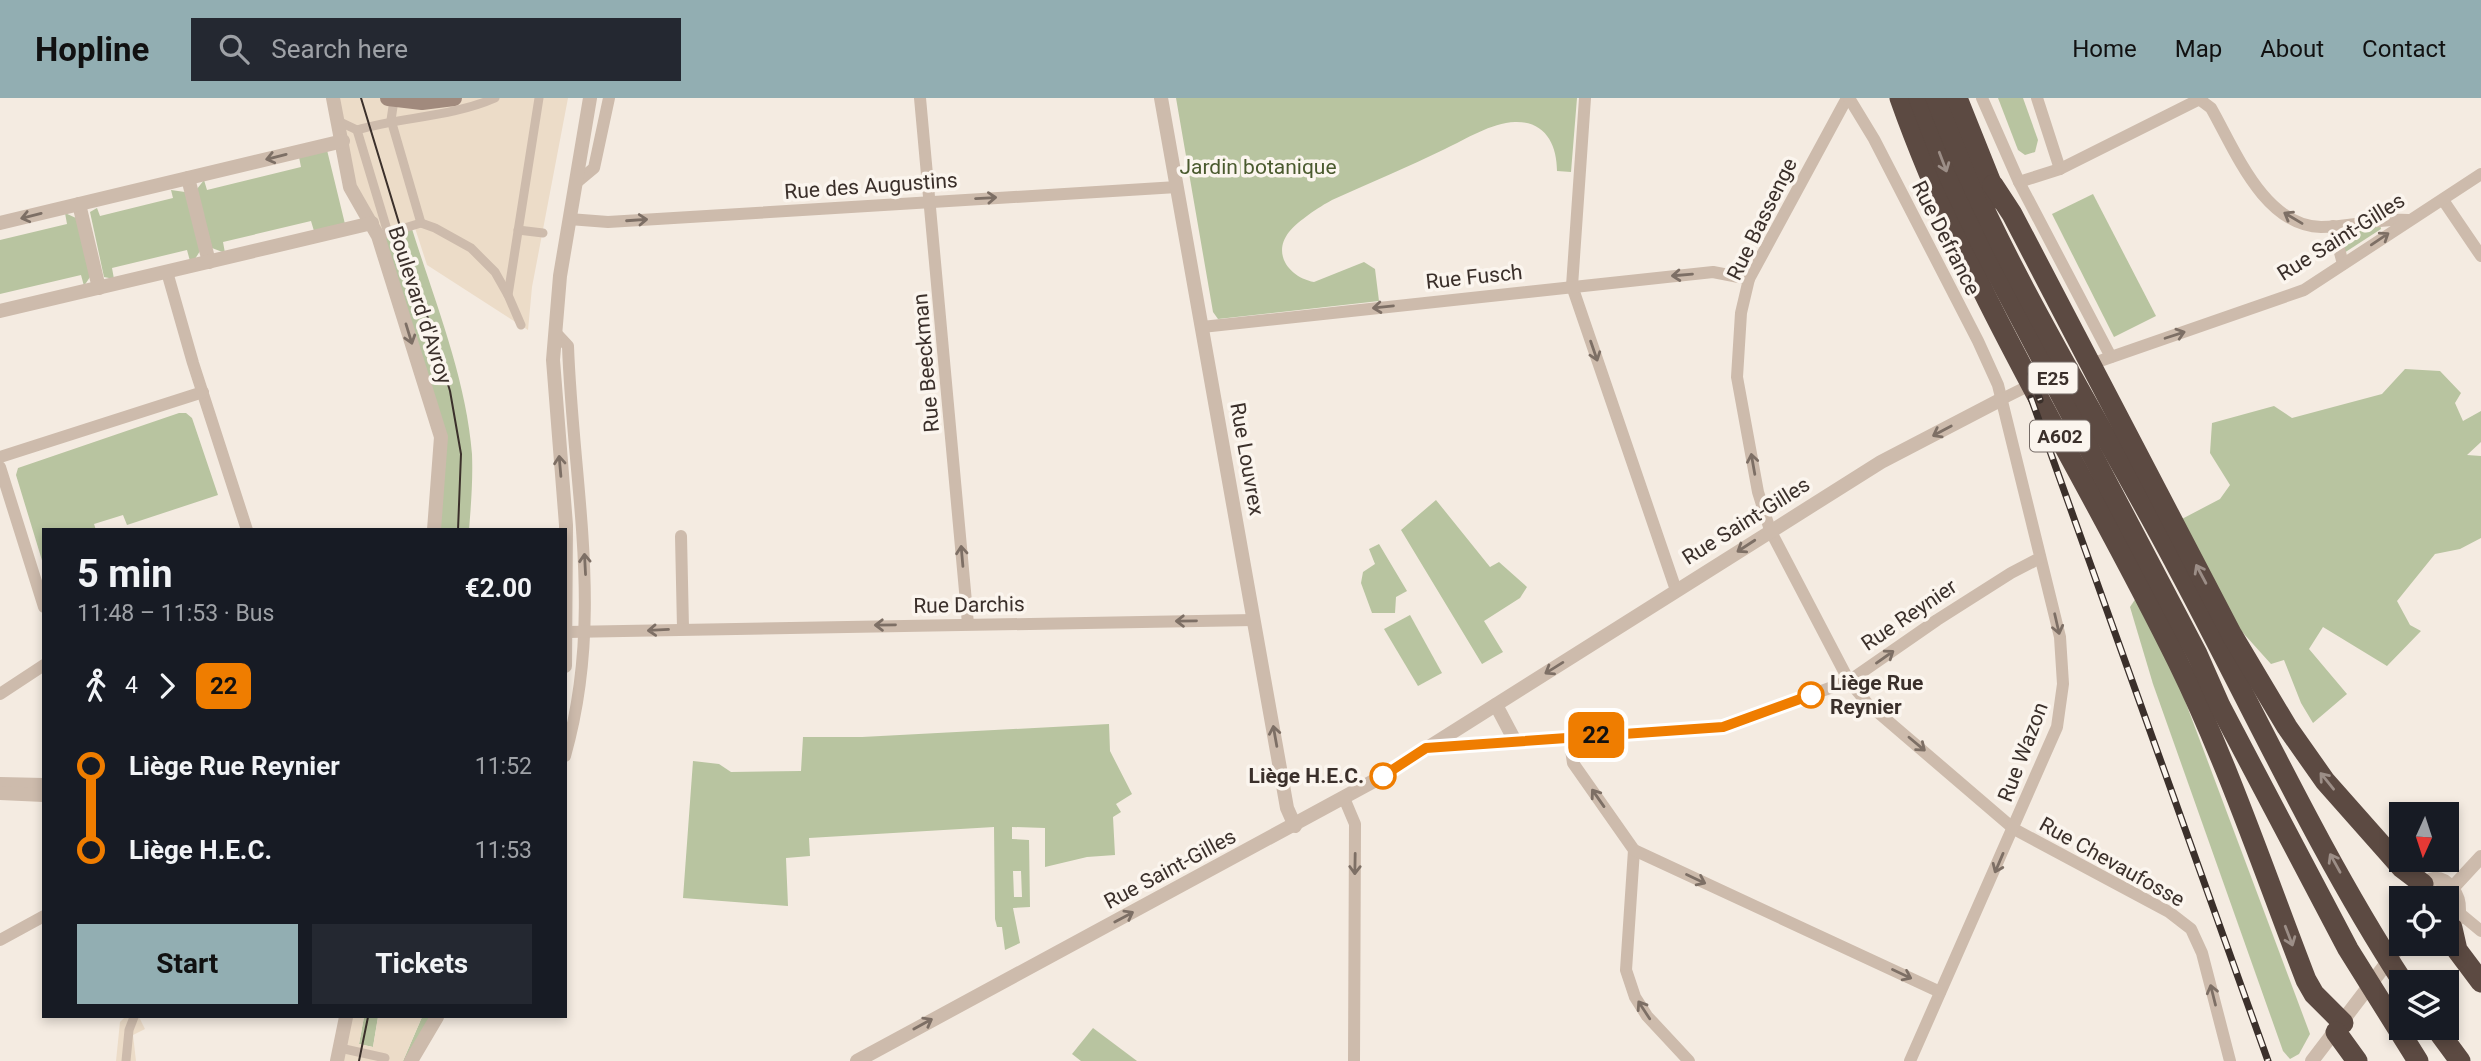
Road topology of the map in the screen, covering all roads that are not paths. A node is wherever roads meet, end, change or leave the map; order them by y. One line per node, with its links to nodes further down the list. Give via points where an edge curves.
1 (333, 98): 20 (street, Boulevard d'Avroy)
2 (454, 98): 18 (main road)
3 (495, 98): 19 (street, via 460,110)
4 (539, 98): 41 (street)
5 (590, 98): 28 (street)
6 (609, 98): 28 (street, via 594,168)
7 (920, 98): 33 (street, Rue Beeckman)
8 (1161, 98): 30 (street, Rue Louvrex)
9 (1586, 98): 48 (street)
10 (1848, 98): 47 (street, Rue Bassenge); 59 (street, Rue Defrance, via 1979,341)
11 (1900, 98): 77 (highway, A602, via 1942,208)
12 (1919, 98): 77 (highway, E25, one-way to 77, via 1980,241)
13 (1936, 98): 62 (highway, E25, via 1993,225)
14 (1957, 98): 29 (highway, A602)
15 (1982, 98): 27 (street)
16 (2037, 98): 24 (street)
17 (2200, 98): 24 (street); 40 (street, one-way to 17, via 2300,224 2267,200 2211,108)
18 (391, 99): 19 (street)
19 (391, 120): 21 (street); 38 (street)
20 (338, 121): 21 (street); 22 (street, Boulevard d'Avroy)
21 (357, 130): 23 (street)
22 (344, 147): 23 (street); 26 (street, one-way to 26); 39 (street, Boulevard d'Avroy, via 350,187)
23 (364, 154): 31 (street)
24 (2060, 169): 27 (street)
25 (2481, 174): 32 (street, Rue Saint-Gilles)
26 (188, 178): 34 (street); 44 (street)
27 (2019, 182): 55 (street)
28 (576, 183): 35 (street)
29 (1993, 185): 62 (highway, A602, via 2002,212 2122,450); 76 (highway, A602, one-way to 29, via 2012,214)
30 (1177, 187): 33 (street, Rue des Augustins, one-way to 30); 53 (street, Rue Louvrex)
31 (378, 198): 39 (street); 39 (street)
32 (2443, 200): 36 (street, Rue Saint-Gilles); 43 (street)
33 (930, 201): 35 (street, Rue des Augustins, one-way to 33, via 608,222); 72 (street, Rue Beeckman, one-way to 33)
34 (79, 204): 37 (street, one-way to 37); 49 (street)
35 (569, 219): 54 (street)
36 (2407, 220): 40 (street); 45 (street, Rue Saint-Gilles, one-way to 36)
37 (0, 223)
38 (421, 223): 39 (street); 50 (street, via 471,248 495,272)
39 (375, 226): 44 (street); 64 (street, Boulevard d'Avroy, one-way to 64, via 441,437)
40 (2333, 226): 45 (street)
41 (518, 230): 42 (street); 50 (street)
42 (544, 233)
43 (2481, 256)
44 (209, 262): 46 (street)
45 (2343, 264): 55 (street, Rue Saint-Gilles, one-way to 45, via 2275,302 2304,290)
46 (167, 272): 49 (street); 58 (street)
47 (1749, 279): 48 (street, Rue Fusch, one-way to 48, via 1713,272); 66 (street, Rue Bassenge, one-way to 47, via 1758,492 1737,377 1741,313)
48 (1572, 286): 53 (street, Rue Fusch, one-way to 53); 69 (street, one-way to 69)
49 (99, 288): 51 (street)
50 (508, 295): 52 (street)
51 (0, 311)
52 (521, 325)
53 (1202, 327): 71 (street, Rue Louvrex)
54 (555, 332): 65 (street, one-way to 54, via 553,374); 75 (street, one-way to 54, via 583,522 568,346)
55 (2111, 357): 56 (street, Rue Saint-Gilles)
56 (2097, 362)
57 (2026, 387): 59 (street, Rue Saint-Gilles)
58 (203, 392): 60 (street); 63 (street)
59 (2002, 399): 66 (street, Rue Saint-Gilles, one-way to 66, via 1881,462); 68 (street, Rue Wazon)
60 (0, 457)
61 (0, 467): 70 (street)
62 (2130, 485): 76 (highway, E25)
63 (246, 528)
64 (435, 528)
65 (566, 528)
66 (1770, 530): 69 (street, Rue Saint-Gilles, one-way to 69); 79 (street, Rue Bassenge)
67 (681, 536): 73 (street)
68 (2040, 558): 79 (street, Rue Reynier, one-way to 68, via 1937,620); 92 (street, Rue Wazon, one-way to 92, via 2060,637 2062,704 2057,727)
69 (1676, 590): 81 (street, Rue Saint-Gilles, one-way to 81)
70 (42, 601)
71 (1254, 620): 72 (street, Rue Darchis, one-way to 72); 91 (street, Rue Louvrex, one-way to 71, via 1287,808)
72 (968, 624): 73 (street, Rue Darchis, one-way to 73)
73 (683, 628): 75 (street, Rue Darchis, one-way to 75)
74 (567, 632): 75 (street, Rue Darchis)
75 (586, 632): 84 (street, via 581,693)
76 (2225, 639): 96 (highway, A602, one-way to 76, via 2325,781); 106 (highway, E25, one-way to 76)
77 (2187, 659): 112 (highway, A602, one-way to 112, via 2306,980); 125 (highway, E25, via 2220,706 2348,949)
78 (42, 666): 80 (street)
79 (1849, 681): 82 (street, Rue Reynier, via 1723,727); 92 (street, Rue Chevaufosse, one-way to 92, via 1867,703)
80 (0, 694)
81 (1496, 705): 83 (street); 85 (street, Rue Saint-Gilles)
82 (1569, 736): 83 (street, Rue Reynier); 93 (street, one-way to 82, via 1573,763)
83 (1515, 741): 85 (street, Rue Reynier)
84 (567, 748)
85 (1426, 748): 90 (street, Rue Saint-Gilles)
86 (0, 784): 87 (street)
87 (42, 785)
88 (0, 793): 89 (street)
89 (42, 795)
90 (1343, 798): 91 (street, Rue Saint-Gilles); 120 (street, one-way to 120, via 1355,824)
91 (1295, 826): 119 (street, Rue Saint-Gilles, one-way to 91)
92 (2014, 829): 108 (street, Rue Wazon, one-way to 108); 123 (street, Rue Chevaufosse, one-way to 92, via 2202,953 2191,929 2169,912)
93 (1634, 850): 108 (street, one-way to 108); 121 (street, one-way to 93, via 1647,1016 1626,970)
94 (2481, 857): 95 (street)
95 (2456, 884): 97 (street, via 2442,879)
96 (2415, 886)
97 (2429, 886)
98 (2459, 890): 99 (street, via 2465,902)
99 (2459, 915)
100 (42, 917): 103 (street)
101 (2459, 926): 102 (street)
102 (2481, 931)
103 (0, 940)
104 (2459, 953): 107 (highway)
105 (2392, 956): 112 (street)
106 (2396, 970)
107 (2481, 982)
108 (1940, 992): 122 (street, Rue Wazon)
109 (134, 1018): 117 (street)
110 (346, 1018): 114 (street)
111 (436, 1018): 118 (street)
112 (2340, 1027): 116 (street); 124 (highway, A602)
113 (2445, 1040): 126 (highway)
114 (339, 1054): 115 (street)
115 (385, 1058)
116 (2314, 1059)
117 (126, 1061)
118 (411, 1061)
119 (857, 1061)
120 (1354, 1061)
121 (1689, 1061)
122 (1910, 1061)
123 (2230, 1061)
124 (2357, 1061)
125 (2418, 1061)
126 (2460, 1061)

